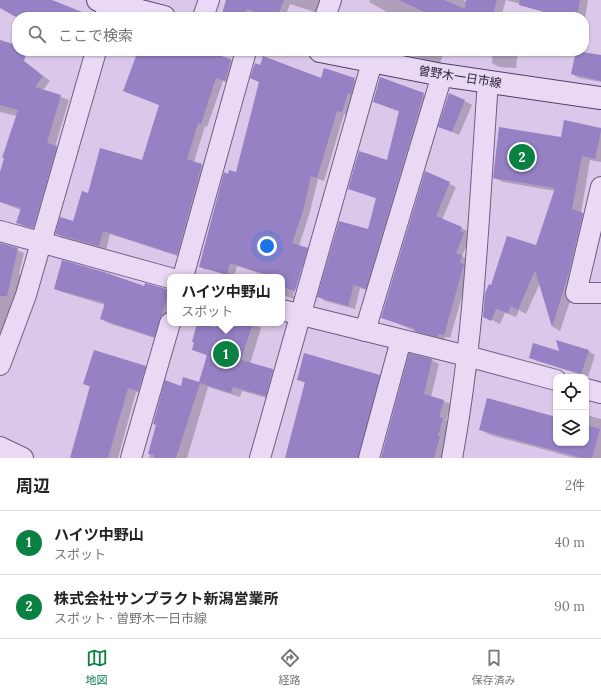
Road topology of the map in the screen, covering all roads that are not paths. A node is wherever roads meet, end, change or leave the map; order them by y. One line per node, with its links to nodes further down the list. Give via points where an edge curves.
1 (209, 0): 5 (street)
2 (331, 0): 6 (street)
3 (104, 7): 4 (main road)
4 (134, 12)
5 (205, 12)
6 (327, 12)
7 (95, 56): 16 (street)
8 (245, 56): 17 (street)
9 (344, 56): 10 (main road, 曽野木一日市線)
10 (372, 62): 11 (main road, 曽野木一日市線); 20 (street)
11 (442, 74): 12 (main road, 曽野木一日市線); 22 (street)
12 (488, 81): 13 (main road, 曽野木一日市線); 24 (street)
13 (601, 98)
14 (601, 187): 19 (street, via 576,293)
15 (0, 231): 16 (street)
16 (41, 242): 18 (street); 25 (street, via 26,295)
17 (184, 274)
18 (167, 277)
19 (601, 293)
20 (291, 313): 22 (street); 32 (street)
21 (169, 326): 31 (street)
22 (365, 331): 23 (street)
23 (401, 340): 24 (street); 33 (street)
24 (467, 356): 26 (street); 34 (street)
25 (0, 365)
26 (553, 379)
27 (589, 390): 28 (street)
28 (601, 393)
29 (0, 448): 30 (street)
30 (24, 458)
31 (132, 458)
32 (260, 458)
33 (369, 458)
34 (452, 458)

